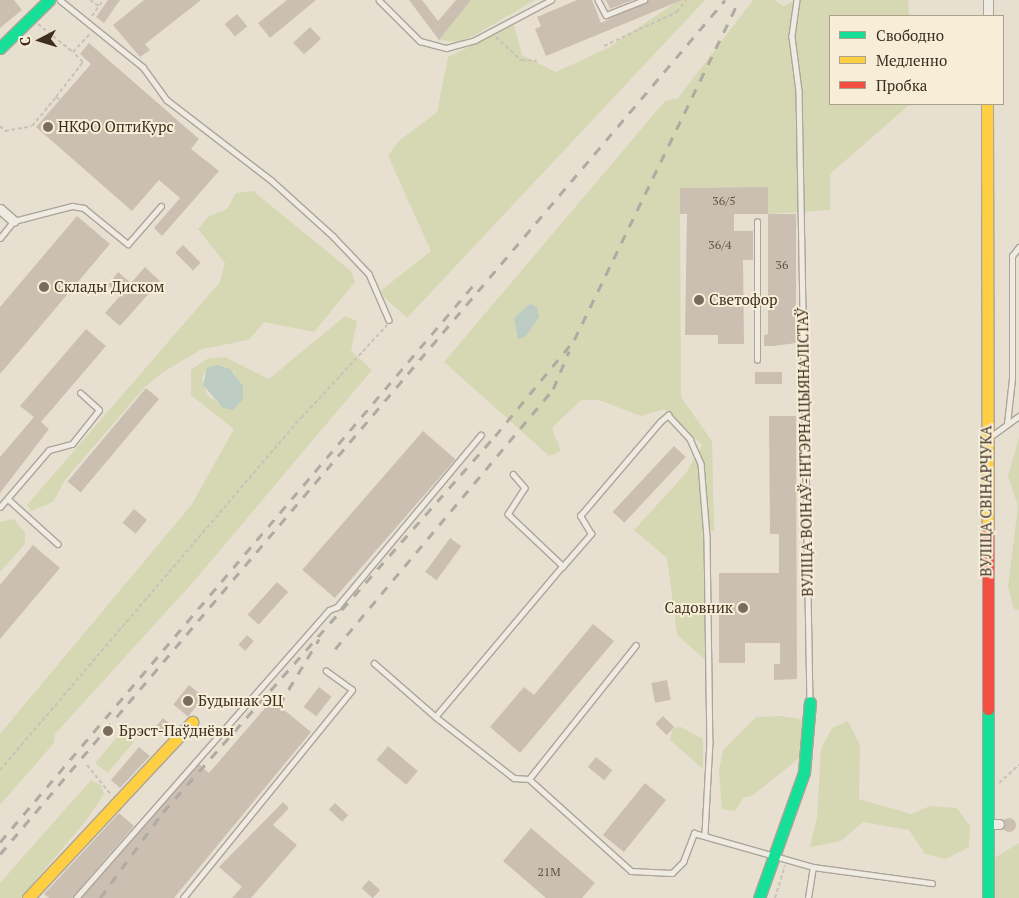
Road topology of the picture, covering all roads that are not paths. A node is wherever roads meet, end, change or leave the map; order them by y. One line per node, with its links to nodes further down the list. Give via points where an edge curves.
1 (49, 0): 10 (street)
2 (60, 0): 18 (lane, via 89,20 143,67 167,100 271,180 333,236 369,274)
3 (379, 0): 4 (lane, via 409,31 434,47 460,46)
4 (551, 0)
5 (598, 0): 6 (lane, via 606,15)
6 (644, 0)
7 (797, 0): 33 (lane, ВУЛІЦА ВОІНАЎ-ІНТЭРНАЦЫЯНАЛІСТАЎ, via 792,37 799,91)
8 (988, 0): 9 (street)
9 (988, 15)
10 (0, 48)
11 (988, 105): 24 (street, ВУЛІЦА СВІНАРЧУКА)
12 (161, 206): 14 (lane, via 128,244 78,207)
13 (0, 209): 14 (street)
14 (14, 221): 16 (lane)
15 (757, 222): 19 (lane)
16 (0, 238)
17 (1019, 247): 22 (lane, via 1012,256 1012,379)
18 (390, 320)
19 (757, 360)
20 (80, 393): 26 (lane, via 98,410 72,444 49,450)
21 (1019, 416): 22 (lane)
22 (1008, 424): 24 (lane)
23 (481, 435): 44 (lane, via 337,607 329,610)
24 (987, 439): 37 (street, ВУЛІЦА СВІНАРЧУКА)
25 (513, 474): 29 (lane, via 525,488 508,514)
26 (8, 498): 27 (lane); 28 (lane)
27 (0, 507)
28 (58, 544)
29 (563, 566): 34 (lane); 39 (lane, via 591,534 580,516 668,415 690,439 701,464 710,741)
30 (636, 646): 36 (lane)
31 (374, 663): 34 (lane)
32 (326, 671): 45 (lane, via 352,690)
33 (810, 702): 40 (street, ВУЛІЦА ВОІНАЎ-ІНТЭРНАЦЫЯНАЛІСТАЎ, via 804,772)
34 (436, 716): 36 (lane, via 514,778)
35 (192, 722): 43 (street)
36 (529, 779): 39 (lane, via 630,871 672,873 682,862 694,833)
37 (987, 824): 38 (street); 48 (street, ВУЛІЦА СВІНАРЧУКА)
38 (999, 824)
39 (705, 834): 40 (lane)
40 (774, 854): 41 (lane, via 786,861); 46 (street, ВУЛІЦА ВОІНАЎ-ІНТЭРНАЦЫЯНАЛІСТАЎ)
41 (813, 867): 42 (lane); 47 (lane)
42 (932, 884)
43 (28, 898)
44 (76, 898)
45 (183, 898)
46 (759, 898)
47 (808, 898)
48 (988, 898)

